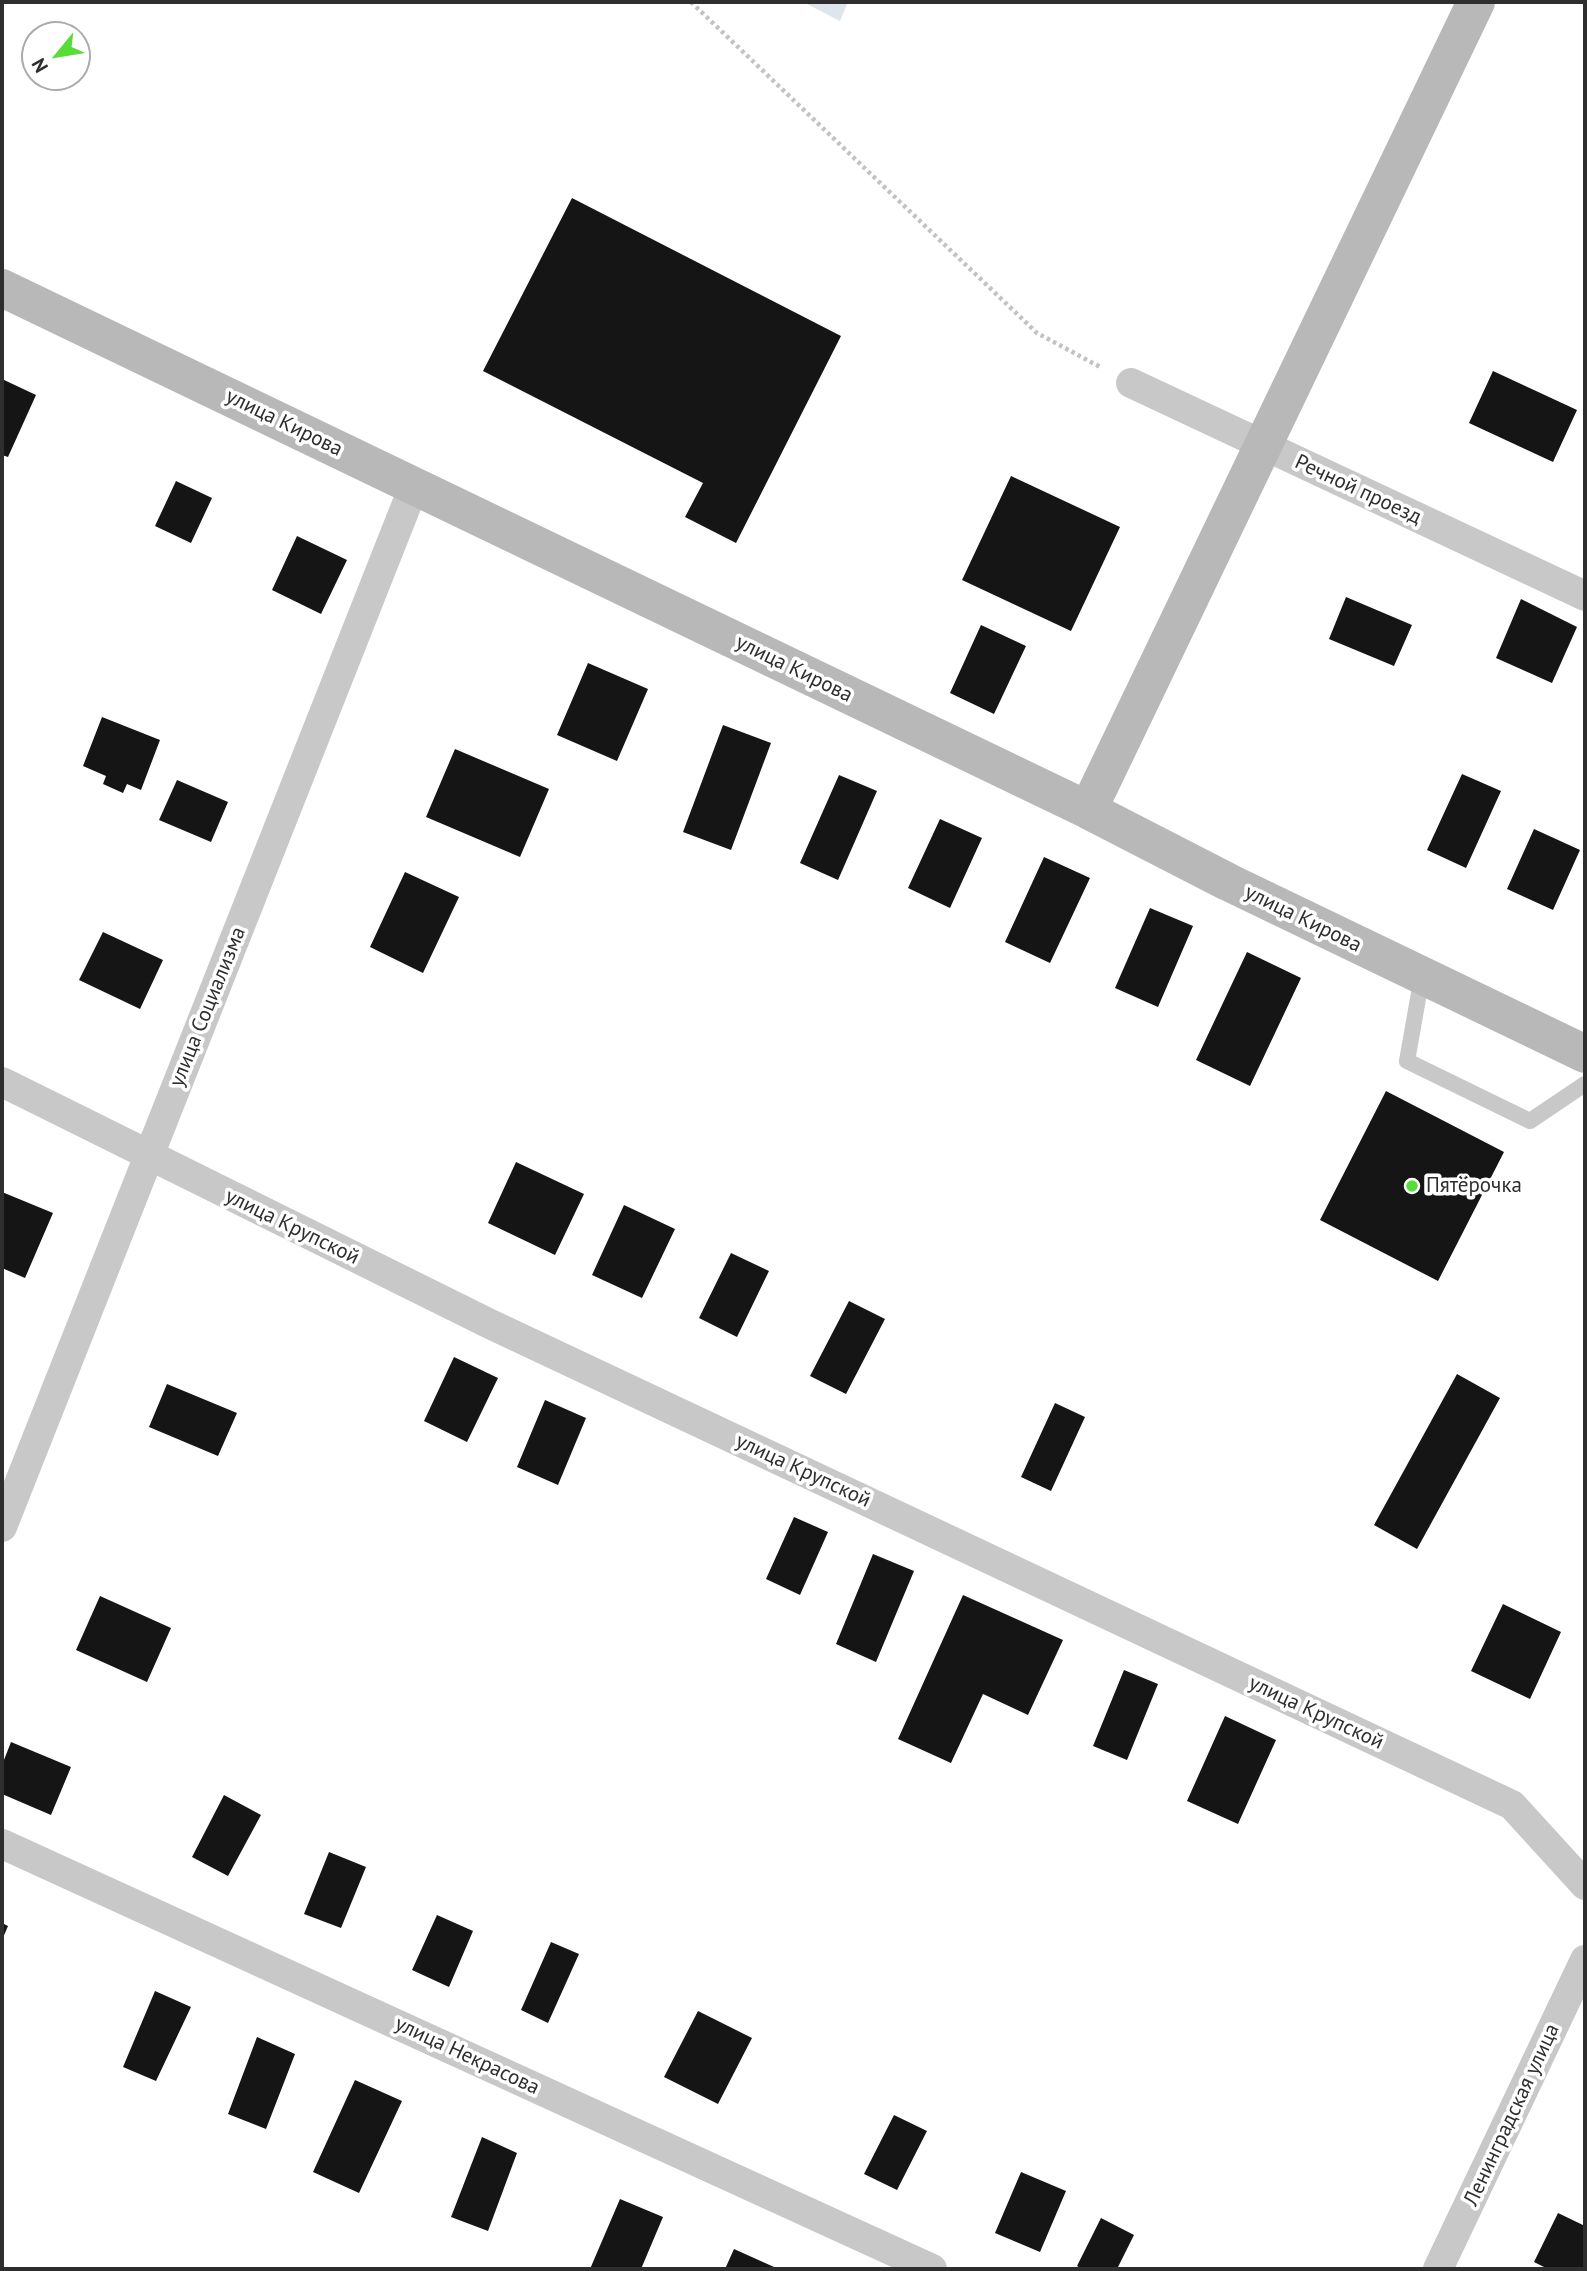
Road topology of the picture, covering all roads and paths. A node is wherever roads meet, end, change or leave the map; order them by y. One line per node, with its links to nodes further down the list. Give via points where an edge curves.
1 (691, 2): 4 (path, via 1037,333)
2 (1476, 2): 5 (main road)
3 (2, 288): 6 (main road, улица Кирова)
4 (1131, 383): 5 (street, Речной проезд)
5 (1265, 446): 7 (street, Речной проезд); 8 (main road)
6 (414, 486): 8 (main road, улица Кирова); 13 (street, улица Социализма)
7 (1585, 596)
8 (1088, 810): 9 (main road, улица Кирова)
9 (1422, 976): 10 (main road, улица Кирова); 12 (lane, via 1407,1061 1530,1121)
10 (1585, 1054)
11 (2, 1082): 13 (street, улица Крупской)
12 (1585, 1084)
13 (148, 1157): 14 (street, улица Социализма); 16 (street, улица Крупской, via 490,1324 1512,1805)
14 (2, 1527)
15 (2, 1844): 18 (street, улица Некрасова)
16 (1585, 1885)
17 (1585, 1960): 19 (street, Ленинградская улица)
18 (932, 2269)
19 (1438, 2269)

